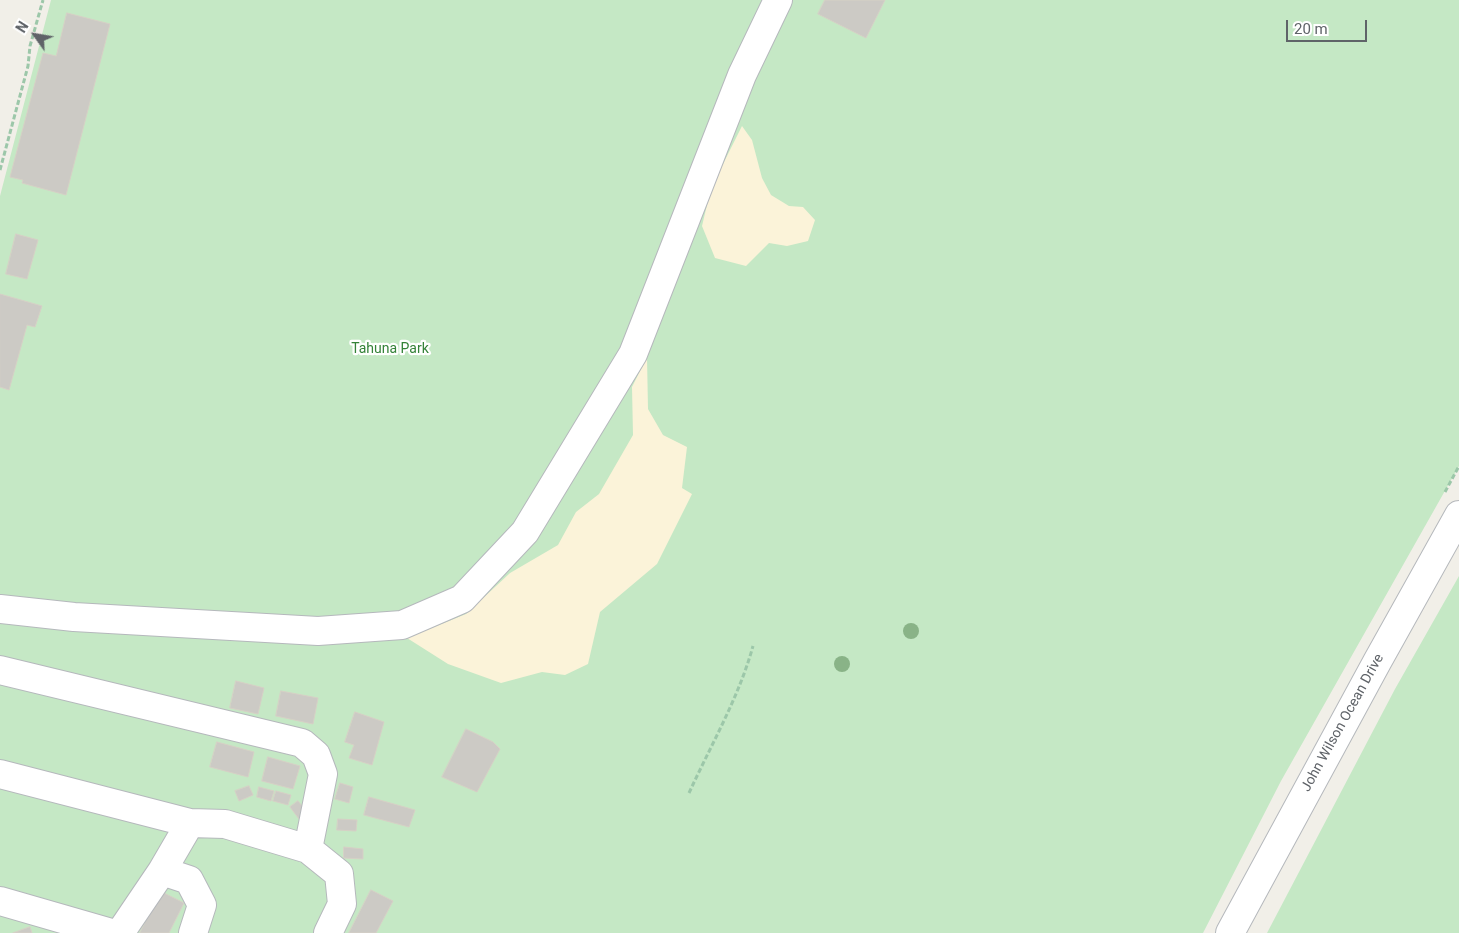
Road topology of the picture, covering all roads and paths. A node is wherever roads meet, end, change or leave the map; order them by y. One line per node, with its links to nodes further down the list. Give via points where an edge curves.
1 (43, 0): 3 (path)
2 (778, 0): 5 (street, via 742,74 633,354 525,532 462,599 402,625 318,631 74,617)
3 (0, 170)
4 (1459, 515): 18 (street, John Wilson Ocean Drive)
5 (0, 609)
6 (753, 646): 9 (path, via 737,690)
7 (0, 670): 11 (street, via 302,742 316,755 323,774)
8 (0, 774): 10 (street)
9 (689, 793)
10 (190, 823): 11 (street, via 224,824); 12 (street)
11 (308, 849): 17 (street, via 339,874 342,904)
12 (162, 871): 15 (street); 16 (street, via 189,880 202,905)
13 (0, 901): 14 (street)
14 (111, 933)
15 (120, 933)
16 (193, 933)
17 (328, 933)
18 (1230, 933)

